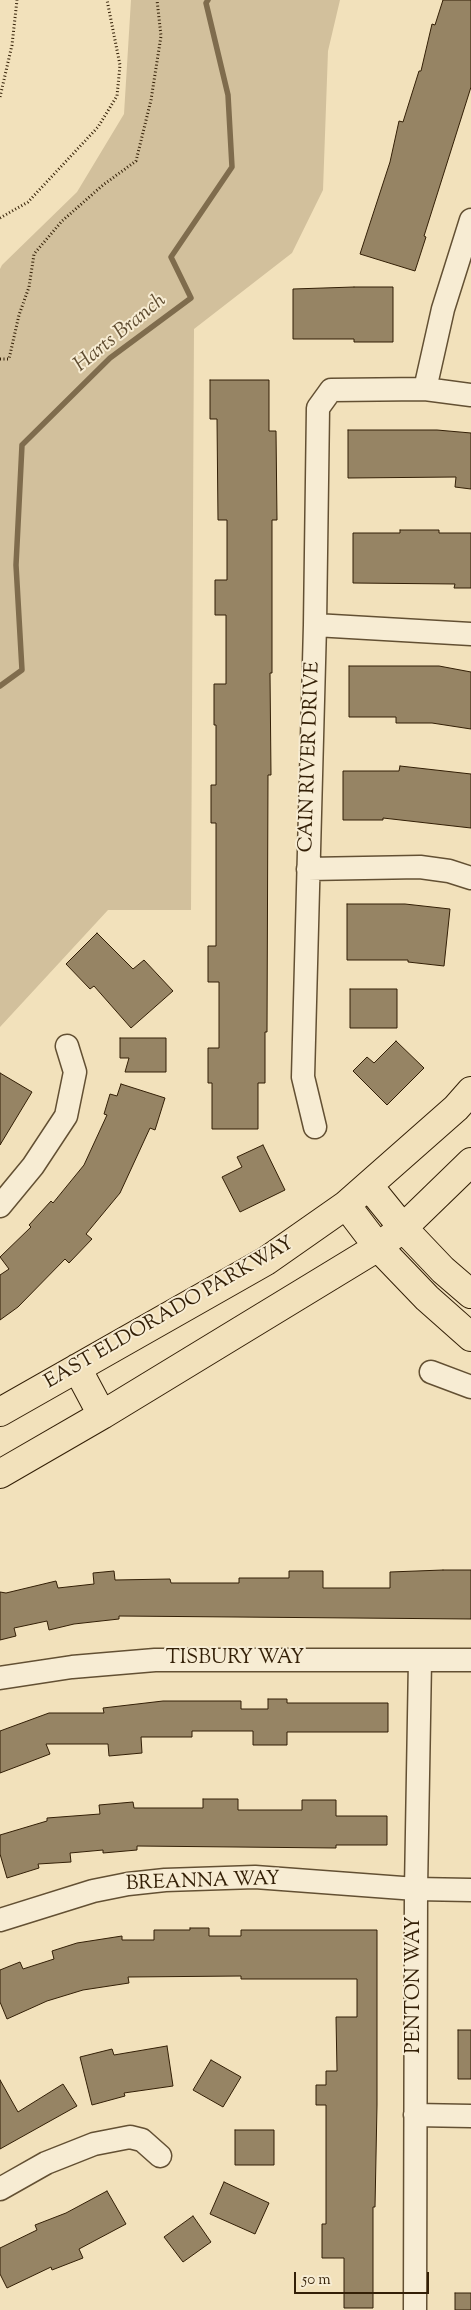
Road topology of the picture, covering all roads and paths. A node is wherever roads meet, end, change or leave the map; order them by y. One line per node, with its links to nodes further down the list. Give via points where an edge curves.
1 (17, 0): 4 (path, via 12,45)
2 (107, 0): 5 (path, via 120,65 116,96 98,127 28,202)
3 (157, 0): 7 (path, via 161,36 151,100 136,161 62,221 34,254 29,287 9,360)
4 (0, 97)
5 (0, 218)
6 (471, 220): 8 (street, via 443,309)
7 (0, 359)
8 (425, 389): 9 (street); 10 (street, CAIN RIVER DRIVE, via 331,390 318,408)
9 (471, 395)
10 (315, 625): 11 (street); 12 (street, CAIN RIVER DRIVE)
11 (471, 634)
12 (308, 869): 13 (street, via 420,867); 16 (street, CAIN RIVER DRIVE, via 303,1077)
13 (471, 878)
14 (67, 1046): 20 (street, via 75,1072 66,1116 33,1166)
15 (471, 1091): 18 (main road, EAST ELDORADO PARKWAY)
16 (315, 1127)
17 (471, 1162): 21 (main road)
18 (369, 1186): 19 (main road, EAST ELDORADO PARKWAY); 21 (main road)
19 (346, 1205): 22 (main road); 25 (main road, EAST ELDORADO PARKWAY, via 266,1261)
20 (0, 1206)
21 (403, 1228): 22 (main road); 23 (main road)
22 (378, 1247): 24 (main road, via 427,1298); 29 (main road)
23 (471, 1294)
24 (471, 1337)
25 (77, 1368): 28 (main road, EAST ELDORADO PARKWAY); 29 (main road)
26 (431, 1372): 27 (street)
27 (471, 1387)
28 (0, 1412)
29 (102, 1416): 30 (main road)
30 (0, 1474)
31 (420, 1660): 32 (street, TISBURY WAY); 33 (street, TISBURY WAY, via 163,1659 72,1667); 34 (street, PENTON WAY)
32 (471, 1660)
33 (0, 1678)
34 (416, 1889): 35 (street, BREANNA WAY); 36 (street, BREANNA WAY, via 255,1877 165,1880 93,1891); 37 (street, PENTON WAY)
35 (471, 1890)
36 (0, 1920)
37 (414, 2115): 38 (street); 41 (street, PENTON WAY)
38 (471, 2116)
39 (160, 2156): 40 (street, via 142,2140 130,2137 94,2144 46,2163)
40 (0, 2189)
41 (414, 2310)

